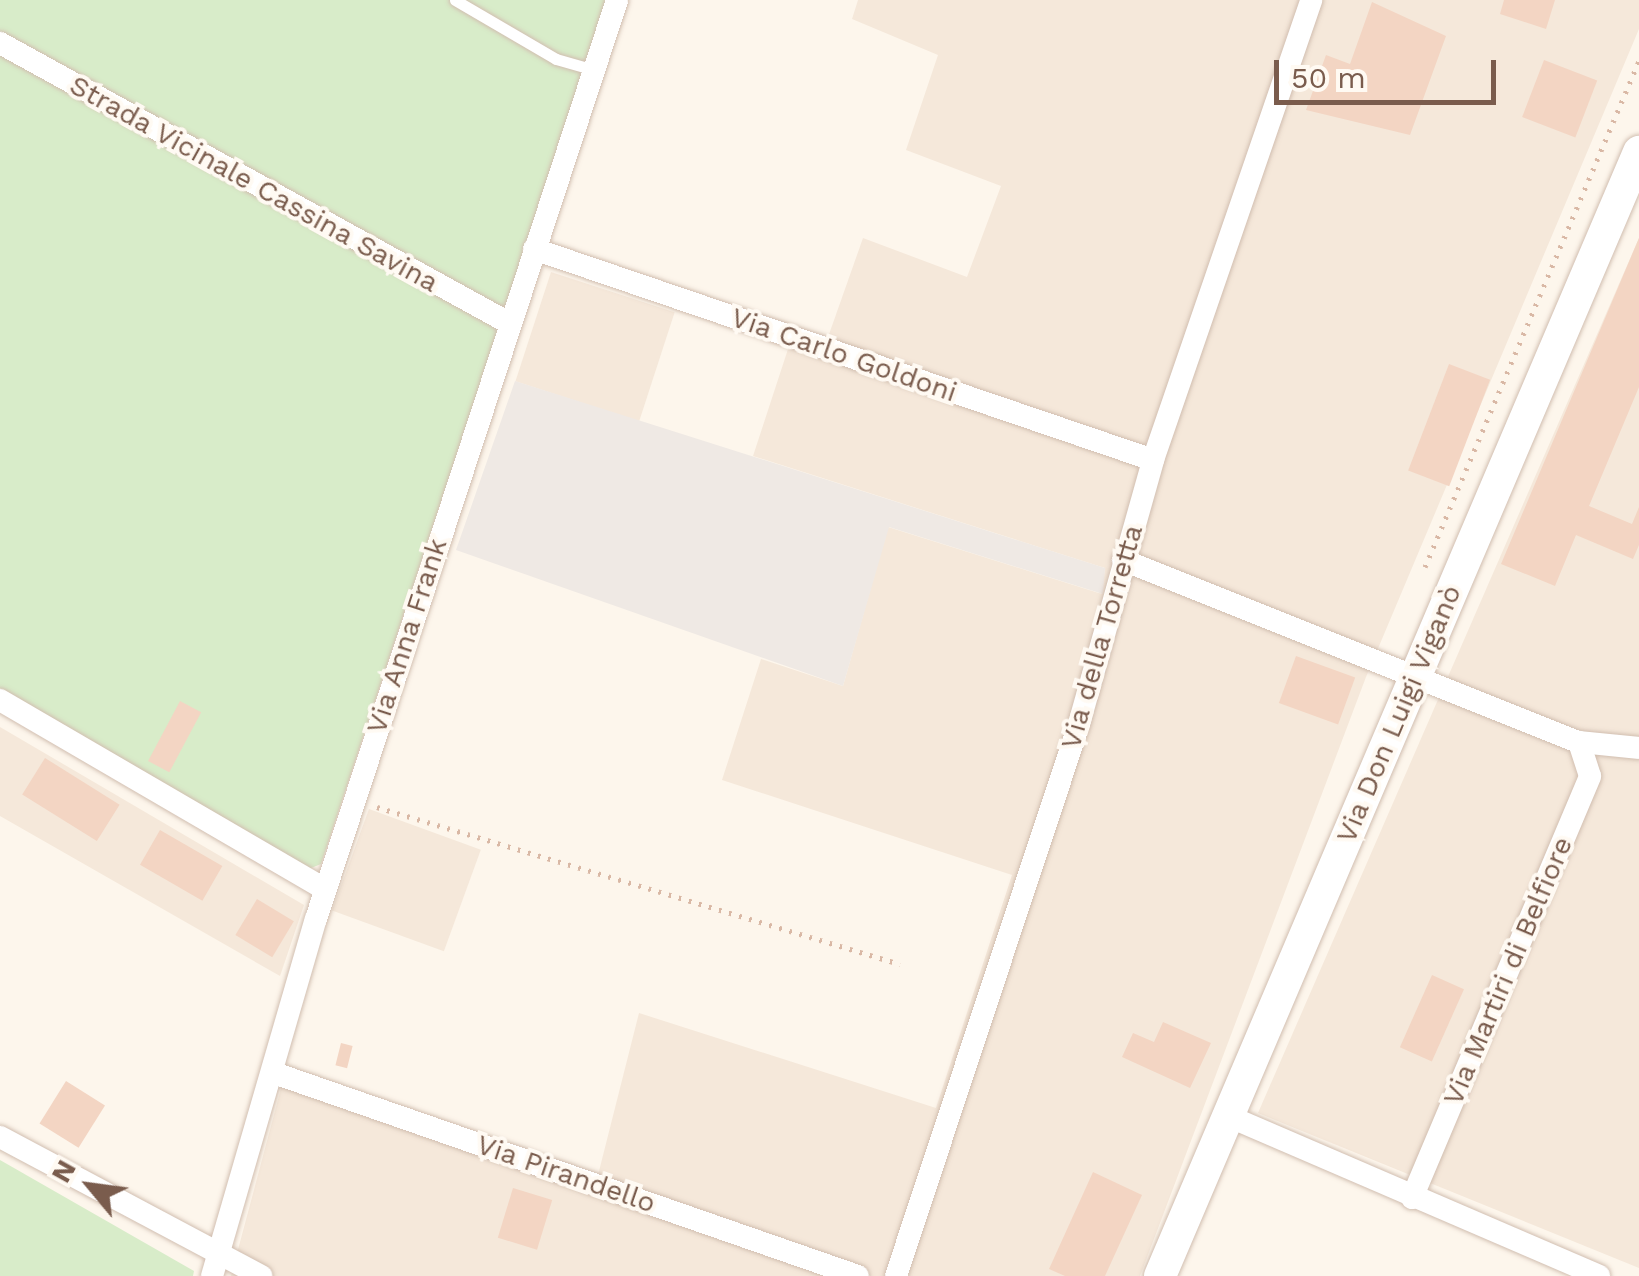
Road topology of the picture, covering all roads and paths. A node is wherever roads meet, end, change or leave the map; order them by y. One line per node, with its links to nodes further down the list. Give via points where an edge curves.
1 (455, 0): 5 (lane, via 556,59)
2 (616, 0): 5 (street, Via Anna Frank)
3 (1311, 0): 9 (street, Via della Torretta)
4 (0, 43): 8 (street, Strada Vicinale Cassina Savina)
5 (594, 70): 7 (street, Via Anna Frank)
6 (1639, 152): 11 (street, Via Don Luigi Viganò)
7 (534, 249): 8 (street, Via Anna Frank); 9 (street, Via Carlo Goldoni)
8 (509, 323): 15 (street, Via Anna Frank)
9 (1153, 460): 10 (street, Via della Torretta)
10 (1123, 560): 11 (street); 25 (street, Via della Torretta, via 1078,724)
11 (1416, 675): 13 (street); 19 (street, Via Don Luigi Viganò)
12 (0, 700): 16 (street)
13 (1579, 742): 14 (street); 21 (street, Via Martiri di Belfiore, via 1590,776)
14 (1639, 748)
15 (354, 800): 16 (street, Via Anna Frank); 17 (path)
16 (325, 889): 18 (street, Via Anna Frank)
17 (900, 964)
18 (274, 1073): 22 (street, Via Anna Frank); 24 (street, Via Pirandello)
19 (1228, 1116): 21 (street); 26 (street, Via Don Luigi Viganò)
20 (0, 1137): 22 (street)
21 (1412, 1198): 27 (street)
22 (214, 1268): 23 (street)
23 (261, 1276)
24 (858, 1276)
25 (896, 1276)
26 (1160, 1276)
27 (1599, 1276)

